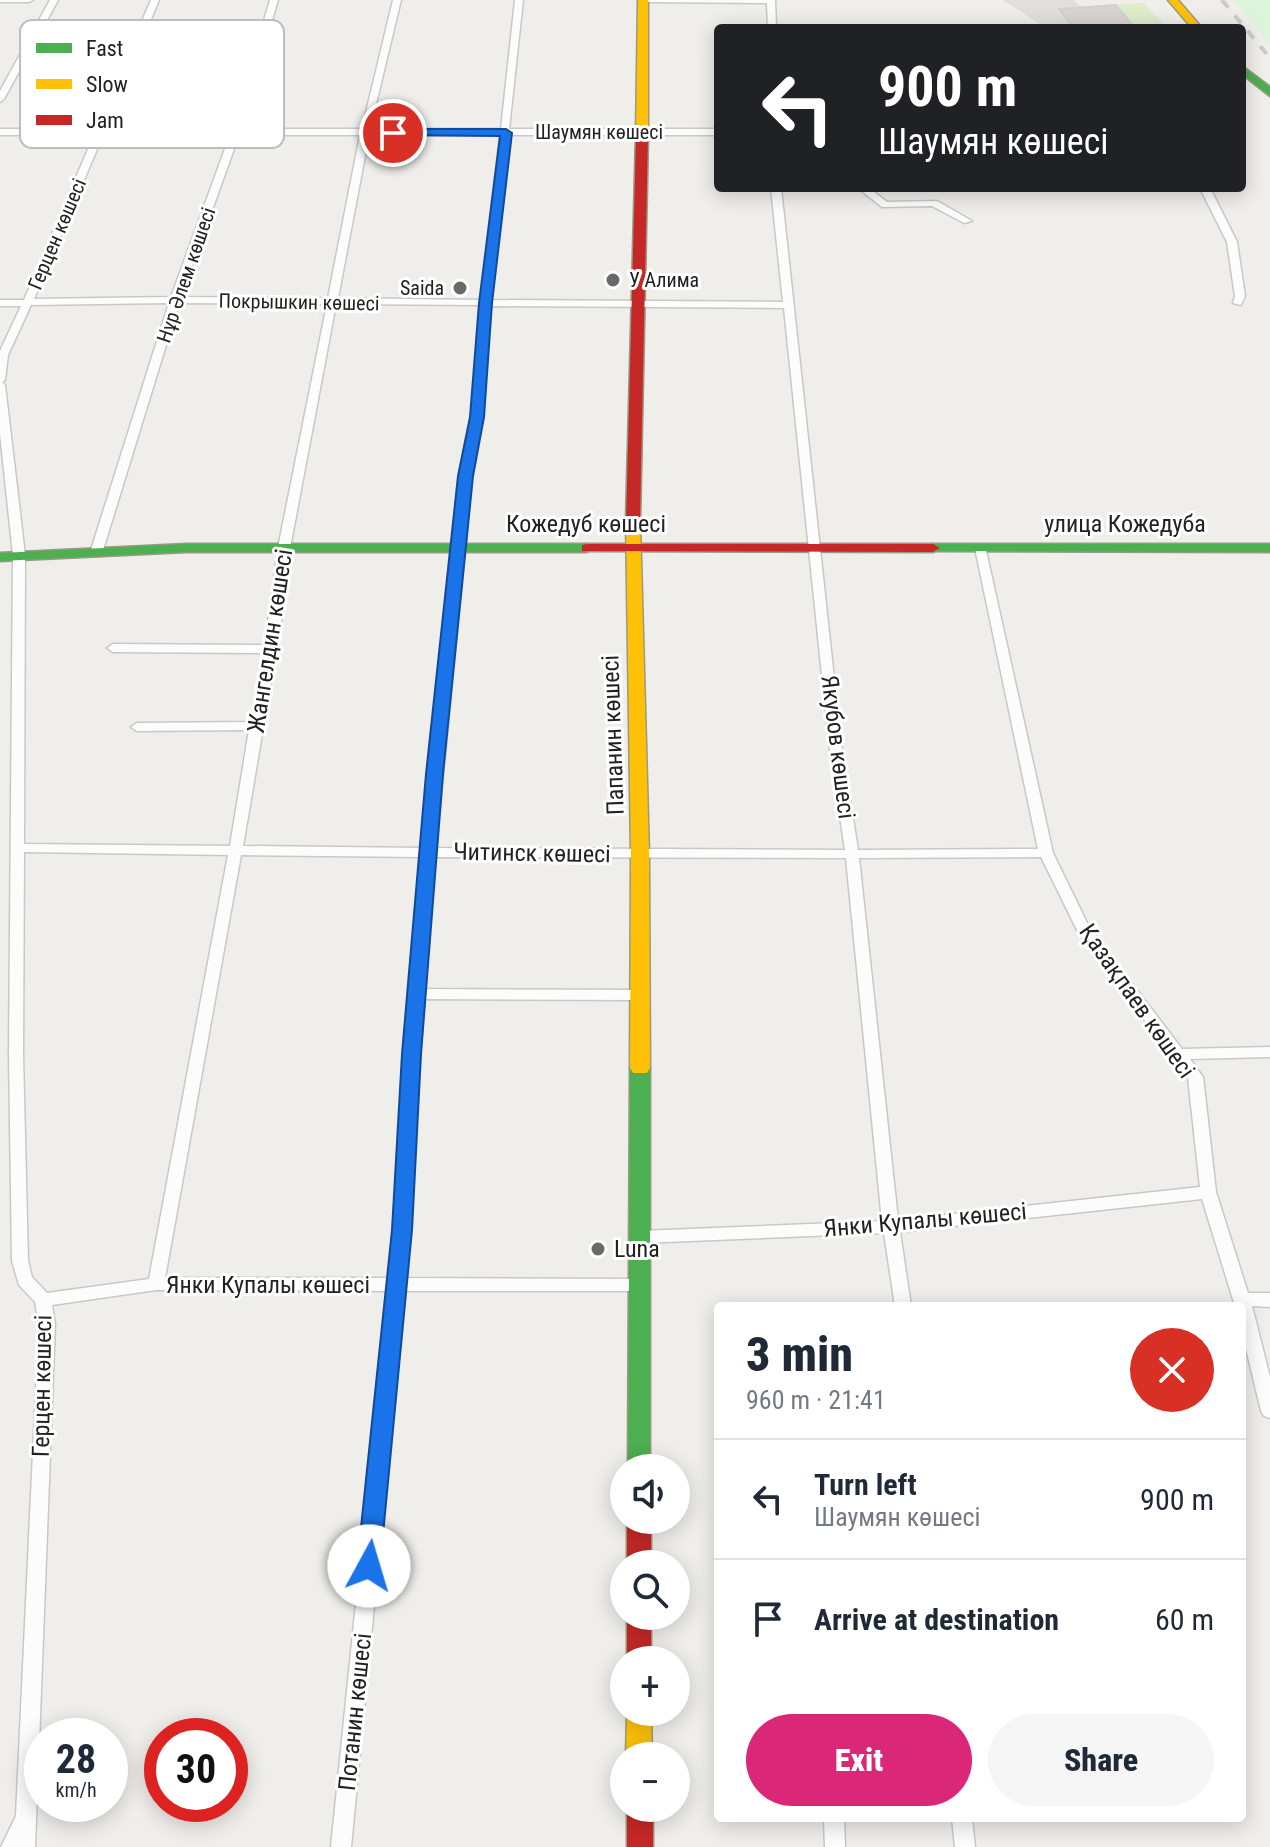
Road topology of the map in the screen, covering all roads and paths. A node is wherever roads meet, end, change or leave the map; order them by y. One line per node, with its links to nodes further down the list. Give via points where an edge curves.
1 (0, 0): 2 (street)
2 (29, 0)
3 (54, 0): 12 (street)
4 (155, 0): 13 (street, Герцен көшесі)
5 (274, 0): 14 (street, Нұр Әлем көшесі)
6 (397, 0): 26 (street, Жангелдин көшесі)
7 (519, 0): 27 (street, Потанин көшесі)
8 (643, 0): 23 (main road, Папанин көшесі)
9 (649, 0): 11 (street)
10 (1173, 0): 16 (main road)
11 (772, 1): 15 (street)
12 (43, 20)
13 (147, 20)
14 (268, 20)
15 (772, 24)
16 (1194, 24)
17 (20, 62): 20 (street)
18 (1246, 72): 19 (main road)
19 (1270, 93)
20 (0, 99)
21 (0, 132): 22 (street, Шаумян көшесі)
22 (20, 132)
23 (642, 132): 24 (street, Шаумян көшесі); 27 (street, Шаумян көшесі); 39 (main road, Папанин көшесі)
24 (714, 132)
25 (284, 133): 26 (street, Шаумян көшесі)
26 (365, 133): 27 (street, Шаумян көшесі); 36 (street, Жангелдин көшесі)
27 (506, 133): 38 (street, Потанин көшесі)
28 (93, 148): 35 (street, Герцен көшесі)
29 (230, 148): 34 (street, Нұр Әлем көшесі)
30 (776, 192): 41 (street, Якубов көшесі)
31 (868, 192): 33 (street, via 885,205 934,203)
32 (1207, 192): 40 (street, via 1232,242)
33 (967, 221)
34 (175, 300): 35 (street, Покрышкин көшесі); 36 (street, Покрышкин көшесі); 49 (street, Нұр Әлем көшесі)
35 (28, 302): 37 (street, Покрышкин көшесі); 42 (street, Герцен көшесі, via 3,355)
36 (331, 302): 38 (street, Покрышкин көшесі); 44 (street, Жангелдин көшесі)
37 (0, 303)
38 (486, 303): 39 (street, Покрышкин көшесі); 45 (street, Потанин көшесі)
39 (640, 303): 41 (street, Покрышкин көшесі); 48 (main road, Папанин көшесі)
40 (1238, 303)
41 (789, 305): 43 (street, Якубов көшесі)
42 (0, 383): 50 (street, Герцен көшесі)
43 (816, 546): 46 (main road, Кожедуб көшесі); 48 (main road, Кожедуб көшесі); 60 (street, Якубов көшесі)
44 (284, 548): 45 (main road, Кожедуб көшесі); 49 (main road, Кожедуб көшесі); 53 (street, Жангелдин көшесі)
45 (460, 548): 48 (main road, Кожедуб көшесі); 58 (street, Потанин көшесі)
46 (981, 548): 47 (main road, улица Кожедуба); 59 (street, Қазақпаев көшесі)
47 (1270, 548)
48 (632, 549): 61 (main road, Папанин көшесі)
49 (97, 550): 50 (main road, Кожедуб көшесі)
50 (19, 555): 51 (main road, Кожедуб көшесі); 56 (street, Герцен көшесі)
51 (0, 557)
52 (113, 648): 53 (street)
53 (268, 649): 54 (street, Жангелдин көшесі)
54 (256, 726): 55 (street); 57 (street, Жангелдин көшесі)
55 (137, 727)
56 (19, 848): 57 (street, Читинск көшесі); 73 (street, Герцен көшесі, via 20,1261 25,1280)
57 (236, 850): 58 (street, Читинск көшесі); 69 (street, Жангелдин көшесі)
58 (430, 851): 61 (street, Читинск көшесі); 62 (street, Потанин көшесі)
59 (1046, 853): 60 (street, Читинск көшесі); 65 (street, Қазақпаев көшесі, via 1083,929)
60 (852, 854): 61 (street, Читинск көшесі); 67 (street, Якубов көшесі)
61 (640, 855): 63 (main road, Папанин көшесі)
62 (417, 994): 63 (street); 71 (street, Потанин көшесі)
63 (641, 995): 68 (main road, Папанин көшесі)
64 (1270, 1052): 65 (street)
65 (1178, 1054): 66 (street, Қазақпаев көшесі, via 1195,1077)
66 (1208, 1192): 67 (street, Янки Купалы көшесі); 72 (street, Қазақпаев көшесі)
67 (891, 1227): 68 (street, Янки Купалы көшесі); 75 (street, Якубов көшесі)
68 (641, 1237): 70 (main road, Папанин көшесі)
69 (156, 1284): 71 (street, Янки Купалы көшесі); 73 (street, Янки Купалы көшесі)
70 (639, 1285): 71 (street, Янки Купалы көшесі); 79 (main road, Папанин көшесі)
71 (396, 1286): 88 (street, Потанин көшесі)
72 (1242, 1299): 74 (street); 76 (street, Қазақпаев көшесі)
73 (43, 1300): 80 (street, Герцен көшесі, via 47,1324)
74 (1270, 1300)
75 (902, 1302)
76 (1243, 1302)
77 (1246, 1315): 78 (street, Қазақпаев көшесі)
78 (1270, 1411)
79 (639, 1454)
80 (30, 1718)
81 (24, 1822): 86 (street)
82 (26, 1822): 87 (street, Герцен көшесі)
83 (640, 1822): 89 (main road)
84 (834, 1822): 90 (street)
85 (962, 1822): 91 (street)
86 (11, 1847)
87 (25, 1847)
88 (341, 1847)
89 (640, 1847)
90 (835, 1847)
91 (965, 1847)

